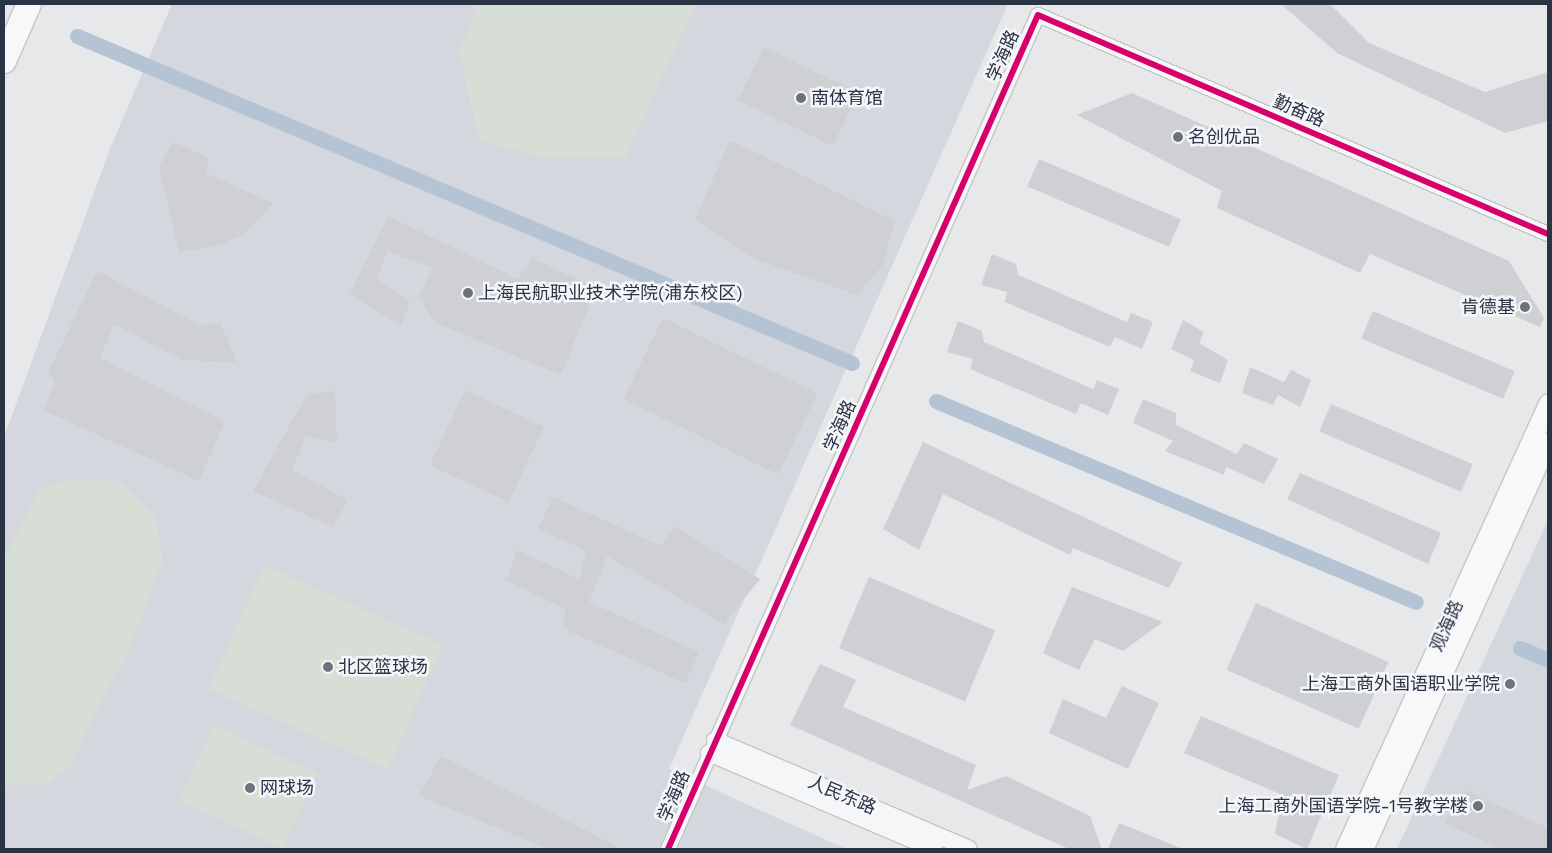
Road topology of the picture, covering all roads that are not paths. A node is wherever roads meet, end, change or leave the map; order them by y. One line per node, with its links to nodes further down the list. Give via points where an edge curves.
1 (29, 4): 3 (highway)
2 (1038, 15): 4 (street, 勤奋路); 7 (street, 学海路)
3 (4, 61)
4 (1548, 234)
5 (1548, 403): 11 (main road, 观海路)
6 (1548, 442): 12 (main road, 观海路)
7 (712, 746): 8 (street, 学海路); 9 (street, 人民东路); 10 (street, 人民东路)
8 (668, 849)
9 (934, 849)
10 (968, 849)
11 (1345, 849)
12 (1363, 849)

